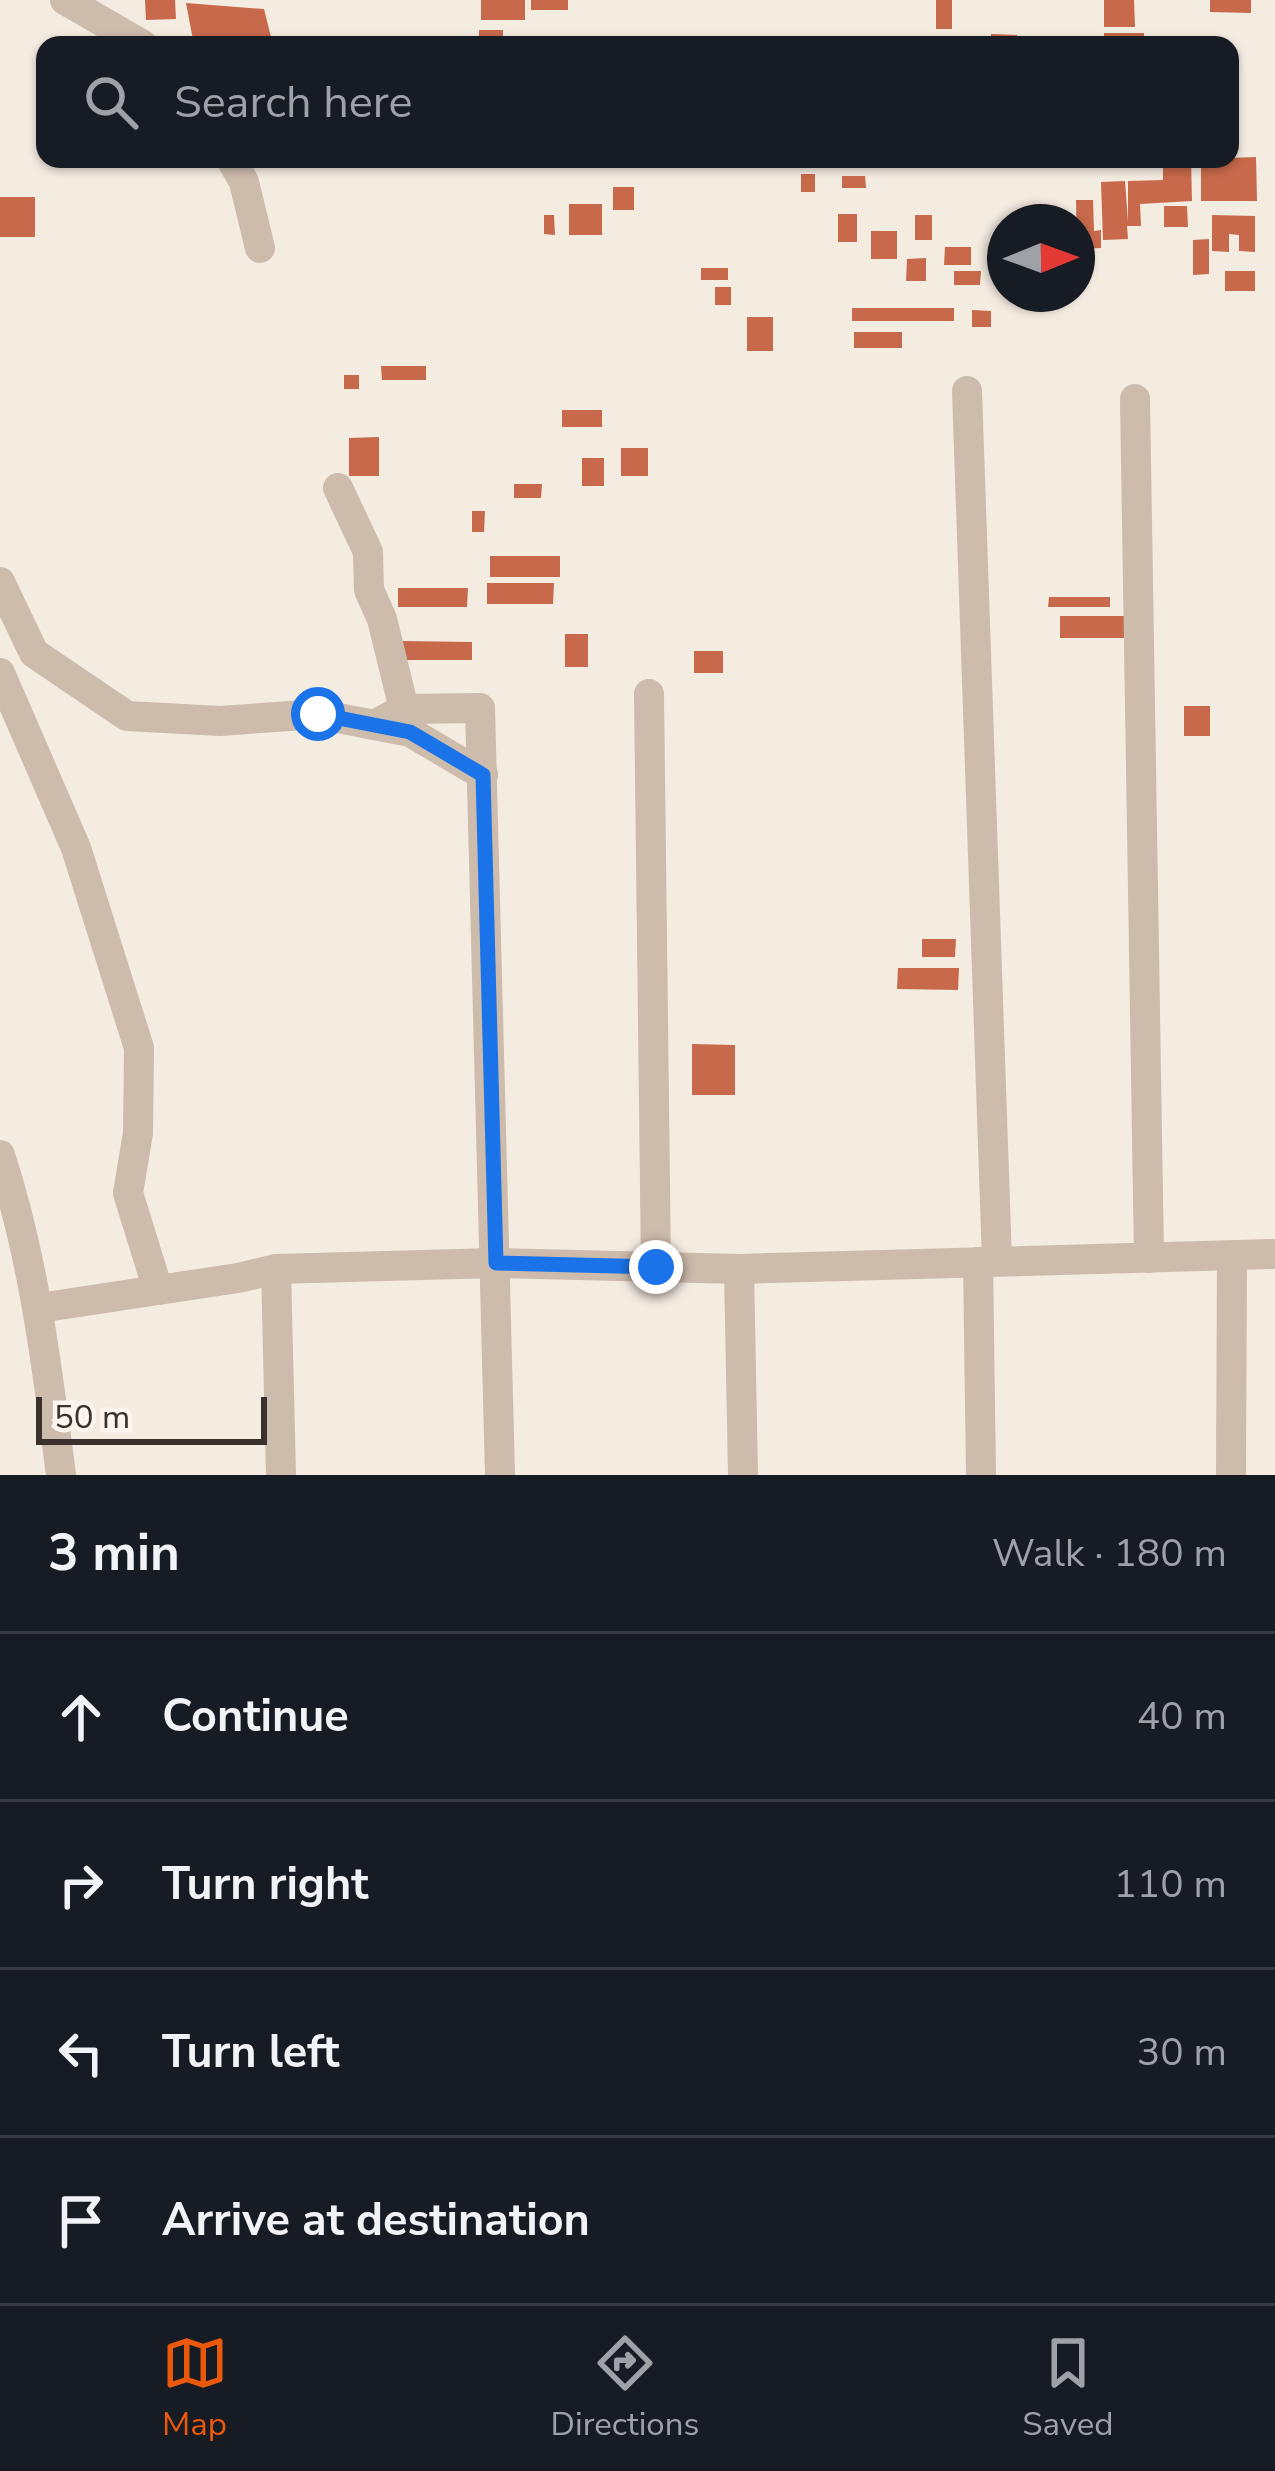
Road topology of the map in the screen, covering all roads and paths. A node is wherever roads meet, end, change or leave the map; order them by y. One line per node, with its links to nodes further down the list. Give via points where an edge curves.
1 (65, 0): 2 (street)
2 (127, 36)
3 (236, 168): 4 (street)
4 (260, 248)
5 (968, 391): 18 (street)
6 (1135, 399): 17 (street)
7 (338, 488): 11 (street, via 368,552 369,590)
8 (0, 582): 12 (street, via 34,653 127,716 220,722 318,714)
9 (0, 673): 23 (street, via 76,848 140,1048 128,1193)
10 (649, 694): 20 (street)
11 (404, 709): 12 (street); 13 (street, via 480,708)
12 (374, 725): 13 (street, via 410,732)
13 (483, 775): 19 (street)
14 (0, 1155): 24 (street)
15 (1275, 1254): 16 (street)
16 (1232, 1256): 17 (street); 30 (street)
17 (1149, 1258): 18 (street)
18 (988, 1262): 22 (street); 29 (street)
19 (496, 1263): 20 (street); 21 (street); 27 (street)
20 (656, 1267): 22 (street)
21 (276, 1269): 23 (street); 26 (street)
22 (739, 1269): 28 (street)
23 (158, 1290): 24 (street)
24 (39, 1308): 25 (street)
25 (62, 1475)
26 (281, 1475)
27 (500, 1475)
28 (743, 1475)
29 (981, 1475)
30 (1231, 1475)

